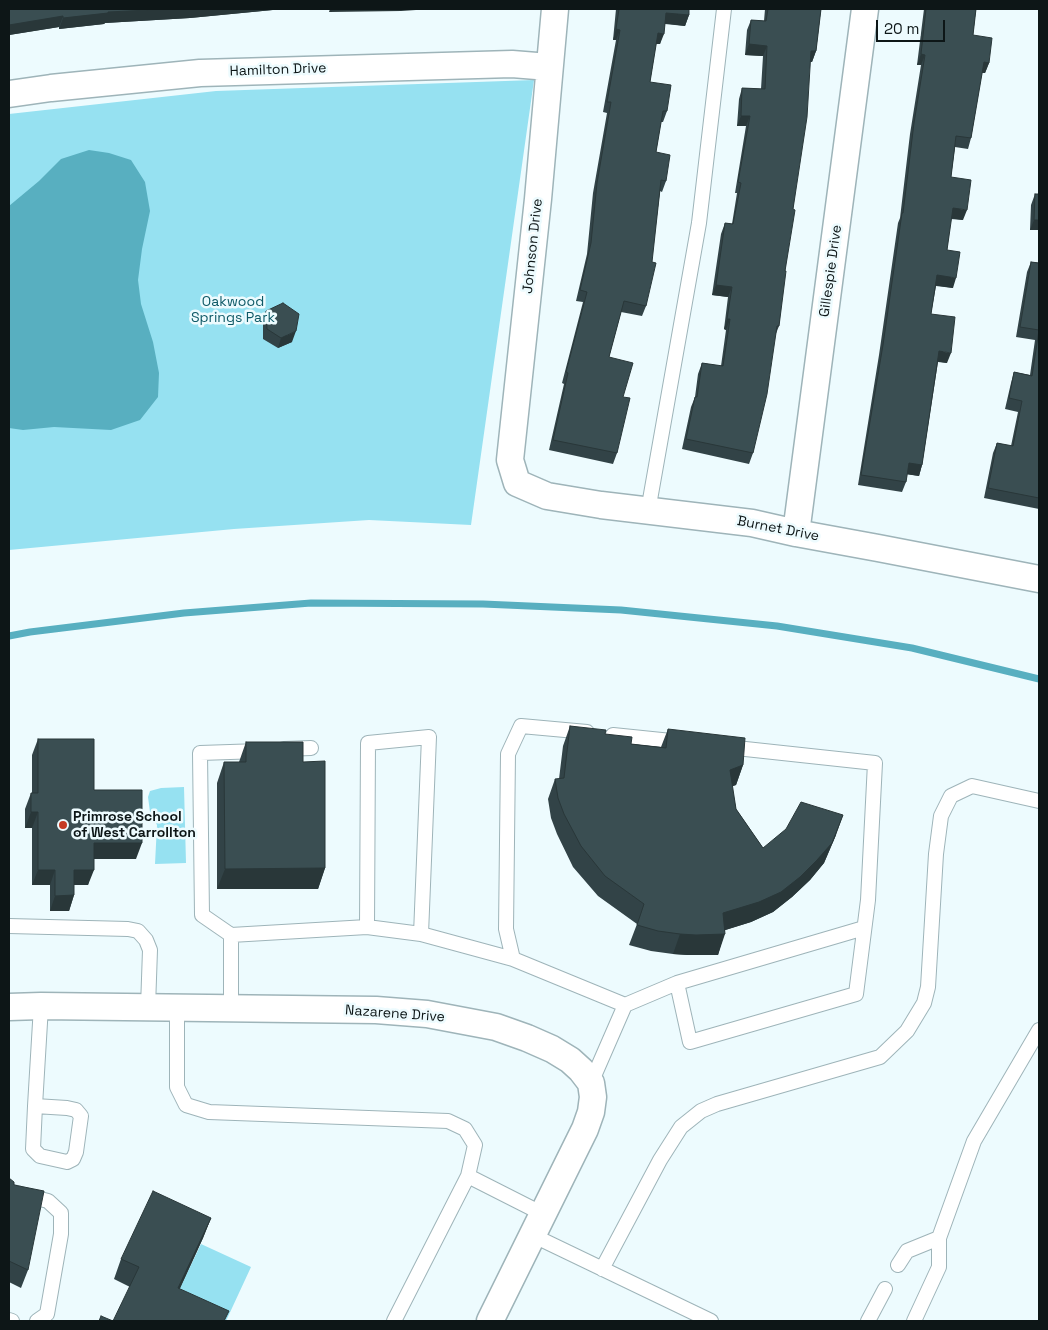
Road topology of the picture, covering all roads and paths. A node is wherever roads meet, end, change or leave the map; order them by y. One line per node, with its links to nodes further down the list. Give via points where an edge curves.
1 (555, 9): 4 (street, Johnson Drive)
2 (724, 9): 7 (lane, via 699,223)
3 (866, 9): 8 (street, Gillespie Drive)
4 (549, 67): 5 (street, Hamilton Drive, via 502,65 200,73); 6 (street, Johnson Drive, via 510,460)
5 (9, 94)
6 (517, 483): 7 (street, Burnet Drive, via 547,496)
7 (648, 510): 8 (street, Burnet Drive, via 752,523)
8 (796, 533): 9 (street, Burnet Drive)
9 (1039, 579)
10 (698, 744): 19 (lane, via 521,726 508,754 506,929)
11 (718, 746): 16 (lane, via 875,763)
12 (311, 748): 18 (lane, via 200,753 202,915)
13 (1039, 801): 35 (lane, via 972,786 951,796 942,816 936,854 928,987 924,1003 908,1031 880,1057 717,1104 680,1126)
14 (9, 926): 24 (lane, via 138,931 150,950)
15 (367, 927): 17 (lane); 17 (lane, via 368,743 429,737); 18 (lane)
16 (864, 928): 20 (lane); 20 (lane, via 856,994 690,1042)
17 (421, 934): 19 (lane)
18 (231, 935): 26 (lane)
19 (513, 960): 21 (lane)
20 (677, 983): 21 (lane)
21 (625, 1005): 28 (lane)
22 (41, 1006): 23 (street, Nazarene Drive); 24 (street, Nazarene Drive); 29 (lane)
23 (9, 1007)
24 (148, 1007): 25 (street, Nazarene Drive)
25 (177, 1008): 26 (street, Nazarene Drive); 30 (lane, via 177,1087 186,1105 209,1112 448,1121 465,1129 475,1145)
26 (231, 1009): 28 (street, Nazarene Drive, via 376,1010 463,1020 496,1027 552,1049 570,1060)
27 (1039, 1030): 33 (lane, via 974,1141)
28 (591, 1083): 32 (street, via 593,1097 585,1129)
29 (35, 1106): 29 (lane, via 33,1148 40,1156 67,1162 73,1159 81,1116 76,1110 67,1108)
30 (468, 1176): 32 (lane); 38 (lane)
31 (9, 1191): 37 (lane, via 48,1201 61,1212 61,1234 47,1314)
32 (538, 1225): 35 (lane); 39 (street)
33 (939, 1238): 34 (lane, via 907,1251); 42 (lane, via 939,1267)
34 (898, 1265)
35 (602, 1269): 40 (lane)
36 (885, 1289): 41 (lane)
37 (37, 1321)
38 (394, 1321)
39 (490, 1321)
40 (711, 1321)
41 (868, 1321)
42 (914, 1321)

